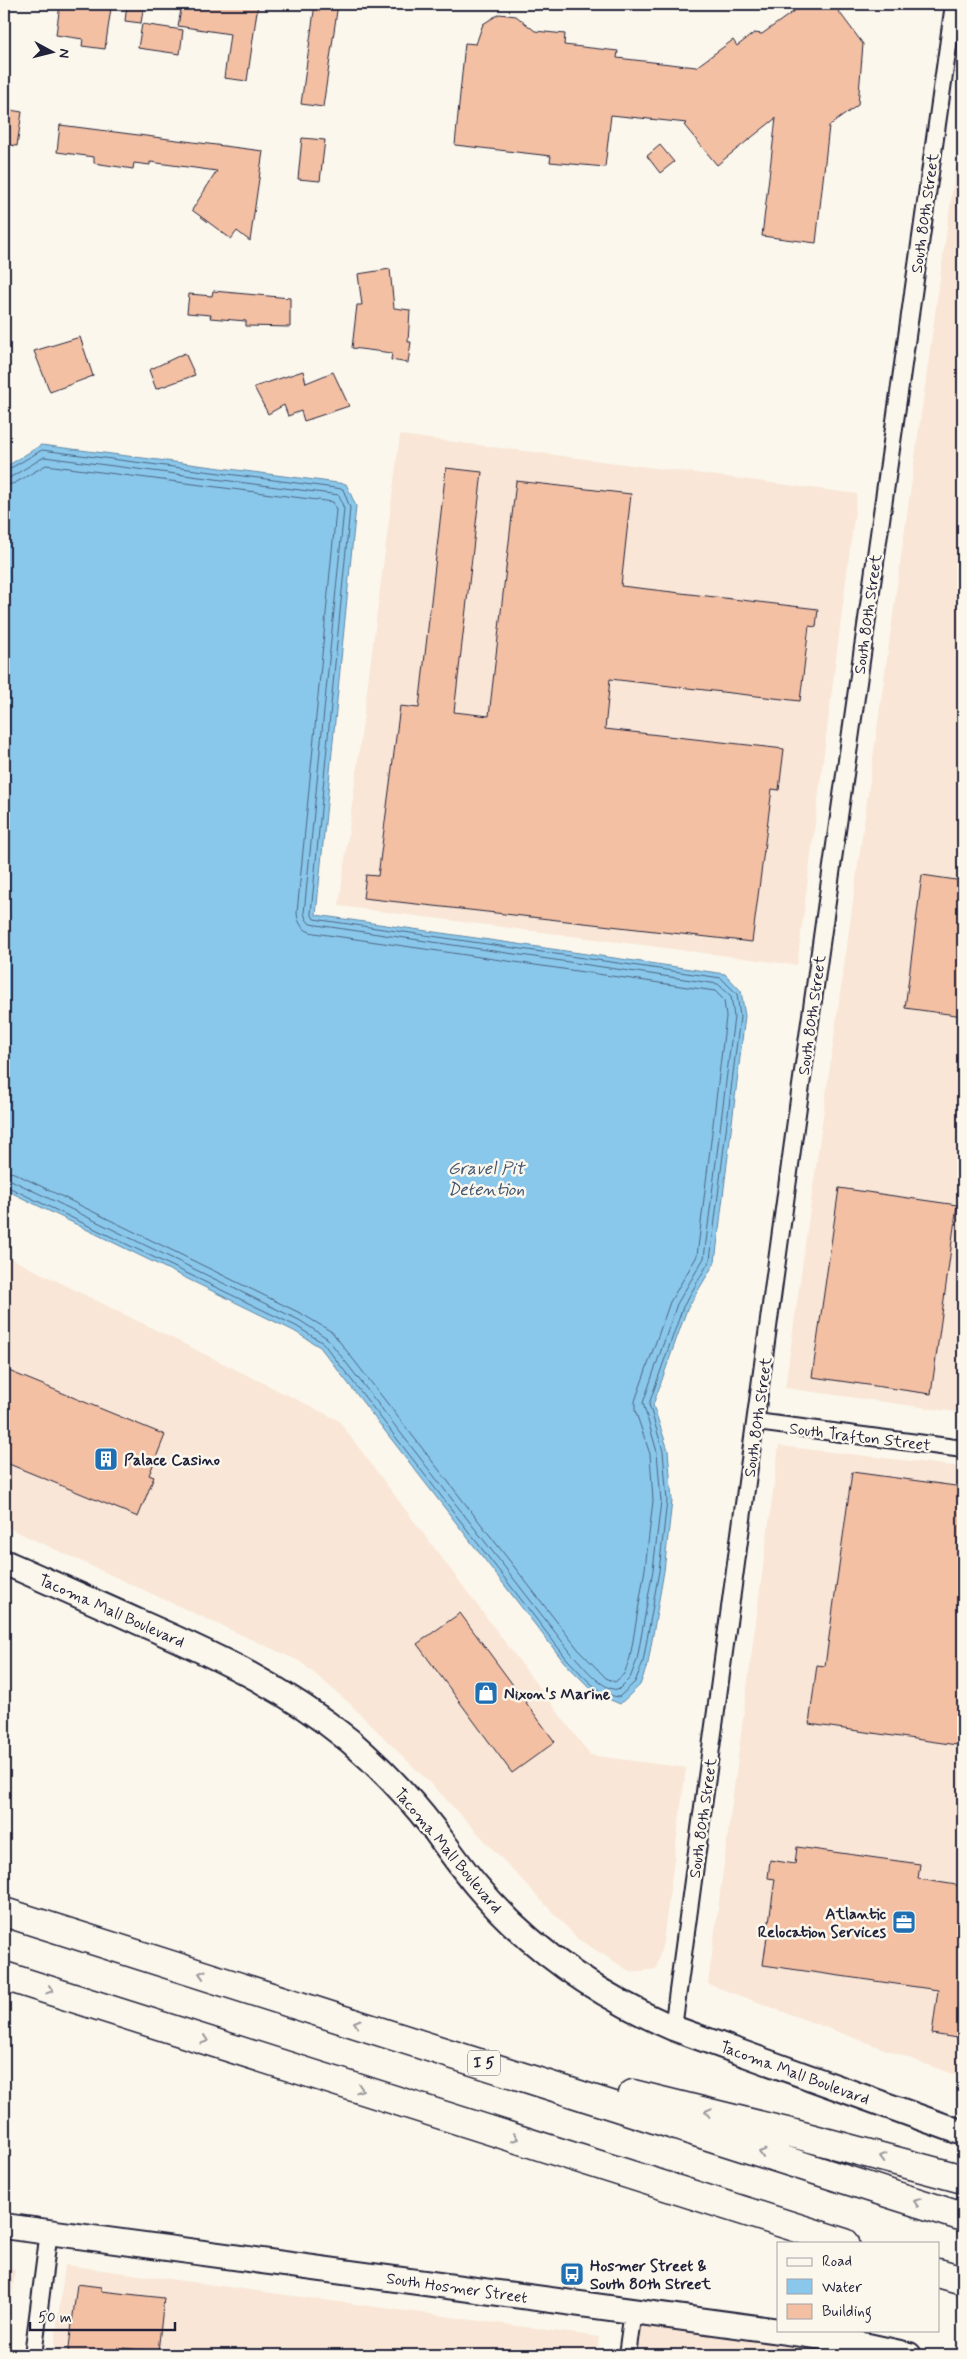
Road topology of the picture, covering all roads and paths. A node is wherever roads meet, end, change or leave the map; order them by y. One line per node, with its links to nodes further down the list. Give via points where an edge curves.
1 (954, 4): 2 (street, South 80th Street)
2 (756, 1422): 3 (street, South Trafton Street); 7 (street, South 80th Street)
3 (963, 1449)
4 (4, 1562): 7 (main road, Tacoma Mall Boulevard, via 221,1658 321,1718 380,1769 432,1827 476,1885 524,1935 579,1978 638,2013)
5 (4, 1912): 8 (highway, I 5, one-way to 5)
6 (4, 1976): 14 (highway, one-way to 14)
7 (673, 2028): 9 (main road, Tacoma Mall Boulevard)
8 (394, 2035): 10 (highway, one-way to 8); 11 (highway, I 5, one-way to 8)
9 (963, 2133)
10 (963, 2179)
11 (963, 2217)
12 (4, 2226): 13 (main road, South Hosmer Street)
13 (49, 2231): 17 (main road, South Hosmer Street); 20 (street)
14 (841, 2242)
15 (940, 2273): 16 (highway)
16 (963, 2280)
17 (633, 2311): 18 (main road, South Hosmer Street); 21 (street)
18 (777, 2331)
19 (787, 2332): 22 (main road, South Hosmer Street)
20 (33, 2355)
21 (627, 2355)
22 (909, 2355)

